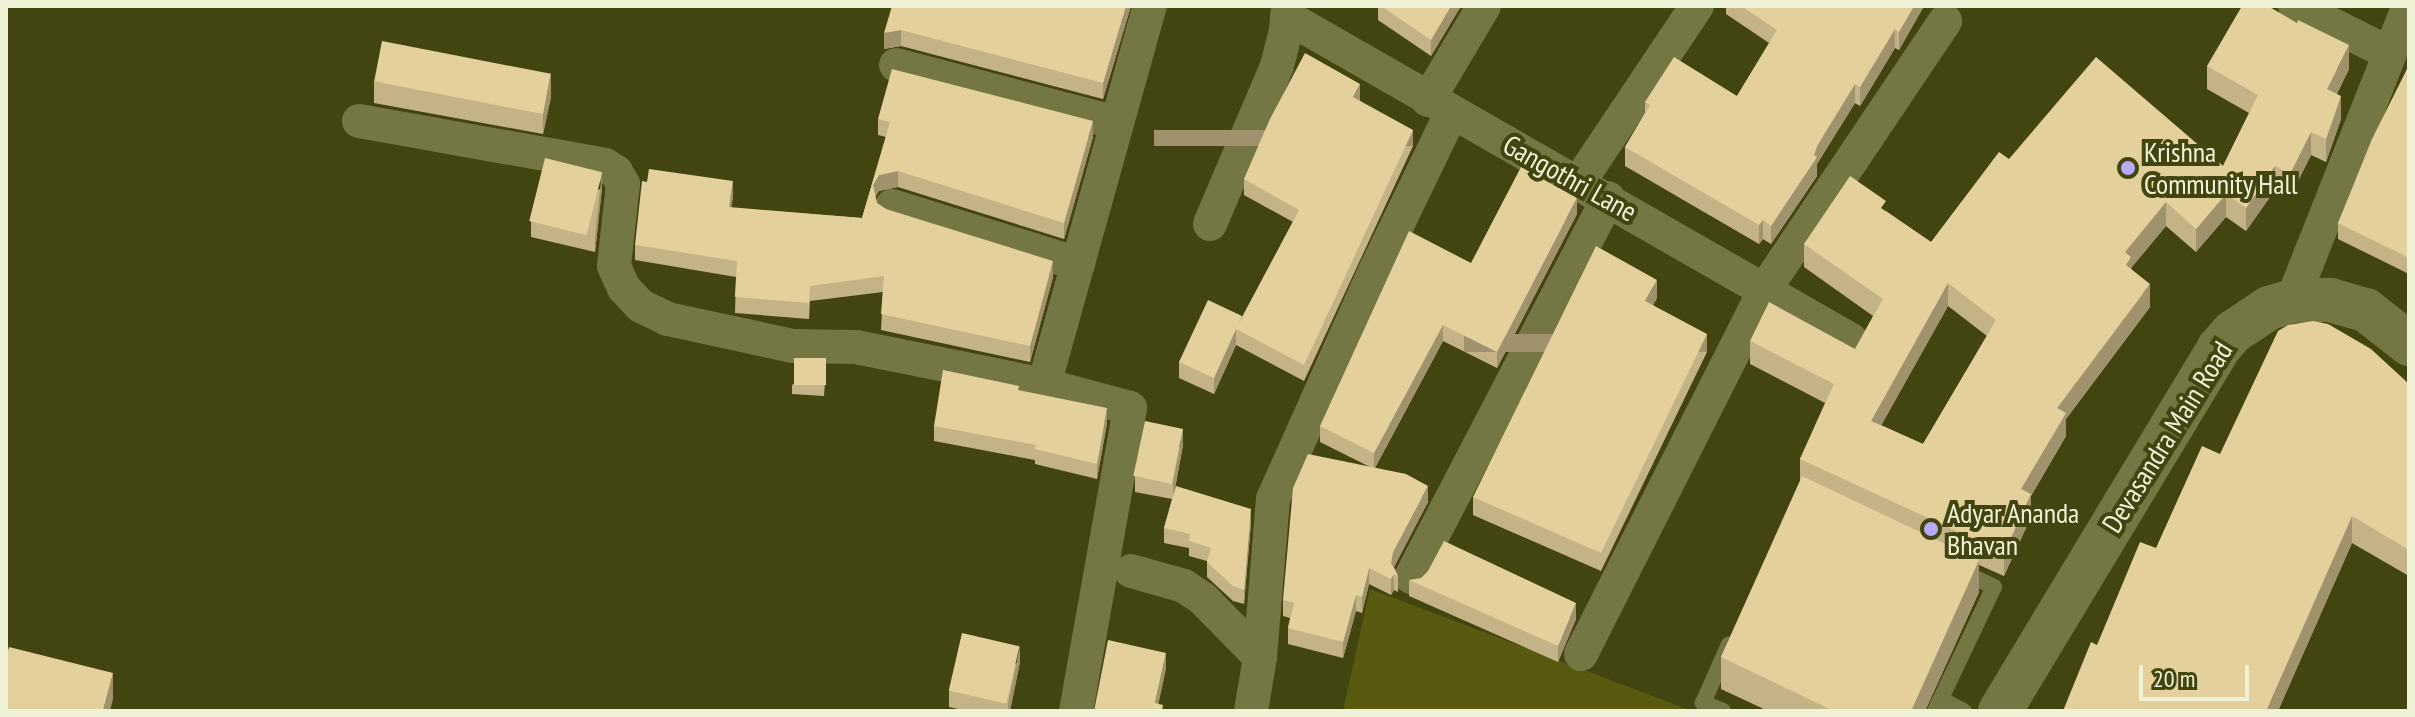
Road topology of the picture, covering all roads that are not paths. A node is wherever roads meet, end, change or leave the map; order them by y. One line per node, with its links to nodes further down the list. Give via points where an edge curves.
1 (1150, 6): 12 (street)
2 (1484, 6): 10 (street)
3 (1697, 6): 13 (street)
4 (2295, 6): 8 (street)
5 (2409, 6): 8 (street)
6 (1288, 12): 10 (street, Gangothri Lane); 15 (street, Gangothri Lane, via 1277,66)
7 (1945, 21): 17 (street)
8 (2389, 53): 18 (street)
9 (896, 65): 12 (street)
10 (1439, 107): 13 (street, Gangothri Lane); 27 (street, via 1376,269 1273,499)
11 (359, 121): 21 (street, via 605,165 616,172 623,184 614,266 624,288 641,306 668,319 793,346 856,347)
12 (1117, 123): 16 (street)
13 (1593, 190): 17 (street, Gangothri Lane); 24 (street)
14 (892, 206): 16 (street)
15 (1210, 224)
16 (1078, 264): 21 (street)
17 (1765, 289): 19 (street, Gangothri Lane); 26 (street)
18 (2292, 301): 20 (main road, Devasandra Main Road, via 2345,302 2366,310); 33 (main road, Devasandra Main Road, via 2250,318 2218,349)
19 (1851, 340)
20 (2409, 344)
21 (1044, 385): 29 (street, via 1130,408)
22 (1938, 561): 28 (lane, via 1994,587)
23 (1131, 571): 27 (street, via 1184,586)
24 (1411, 577)
25 (1735, 633): 31 (lane, via 1703,703)
26 (1581, 654)
27 (1260, 657): 30 (street)
28 (1938, 705): 32 (lane)
29 (1076, 711)
30 (1251, 711)
31 (1723, 711)
32 (1964, 711)
33 (2000, 711)

